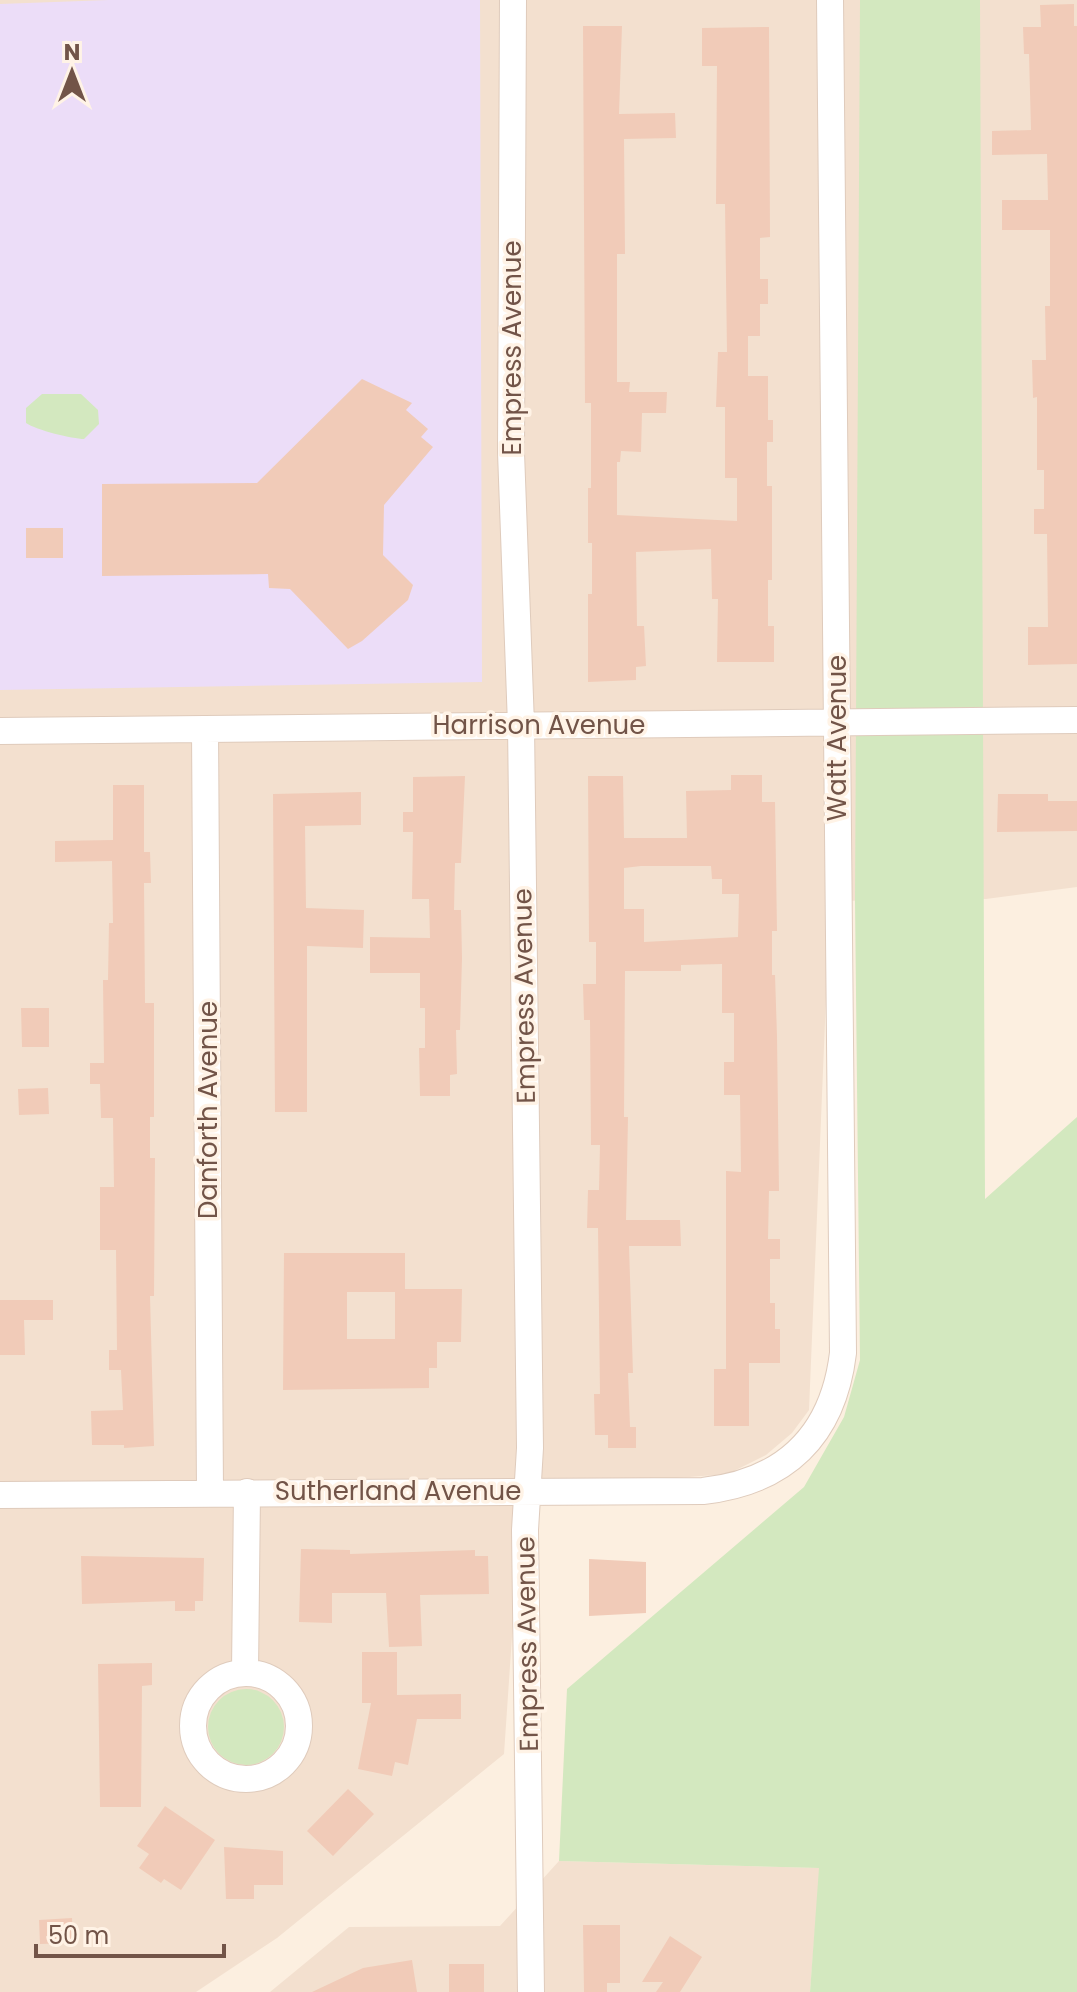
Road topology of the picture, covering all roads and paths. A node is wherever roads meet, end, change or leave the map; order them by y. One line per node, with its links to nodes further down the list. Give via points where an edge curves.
1 (513, 0): 5 (street, Empress Avenue, via 511,452)
2 (830, 0): 4 (street, Watt Avenue)
3 (1077, 720): 4 (street, Harrison Avenue)
4 (836, 724): 5 (street, Harrison Avenue); 8 (street, Watt Avenue, via 843,1353 832,1403 816,1432)
5 (521, 725): 6 (street, Harrison Avenue); 9 (street, Empress Avenue)
6 (205, 729): 7 (street, Harrison Avenue); 10 (street, Danforth Avenue)
7 (0, 731)
8 (790, 1460): 9 (street, Sutherland Avenue, via 729,1488)
9 (527, 1490): 11 (street, Sutherland Avenue); 14 (street, Empress Avenue)
10 (210, 1492): 11 (street, Sutherland Avenue); 12 (street, Sutherland Avenue)
11 (247, 1492): 13 (street)
12 (0, 1495)
13 (245, 1673): 13 (street, via 212,1685 200,1699 193,1733 209,1765 241,1780 274,1772 297,1746 300,1729 290,1696 278,1683)
14 (531, 1992)

